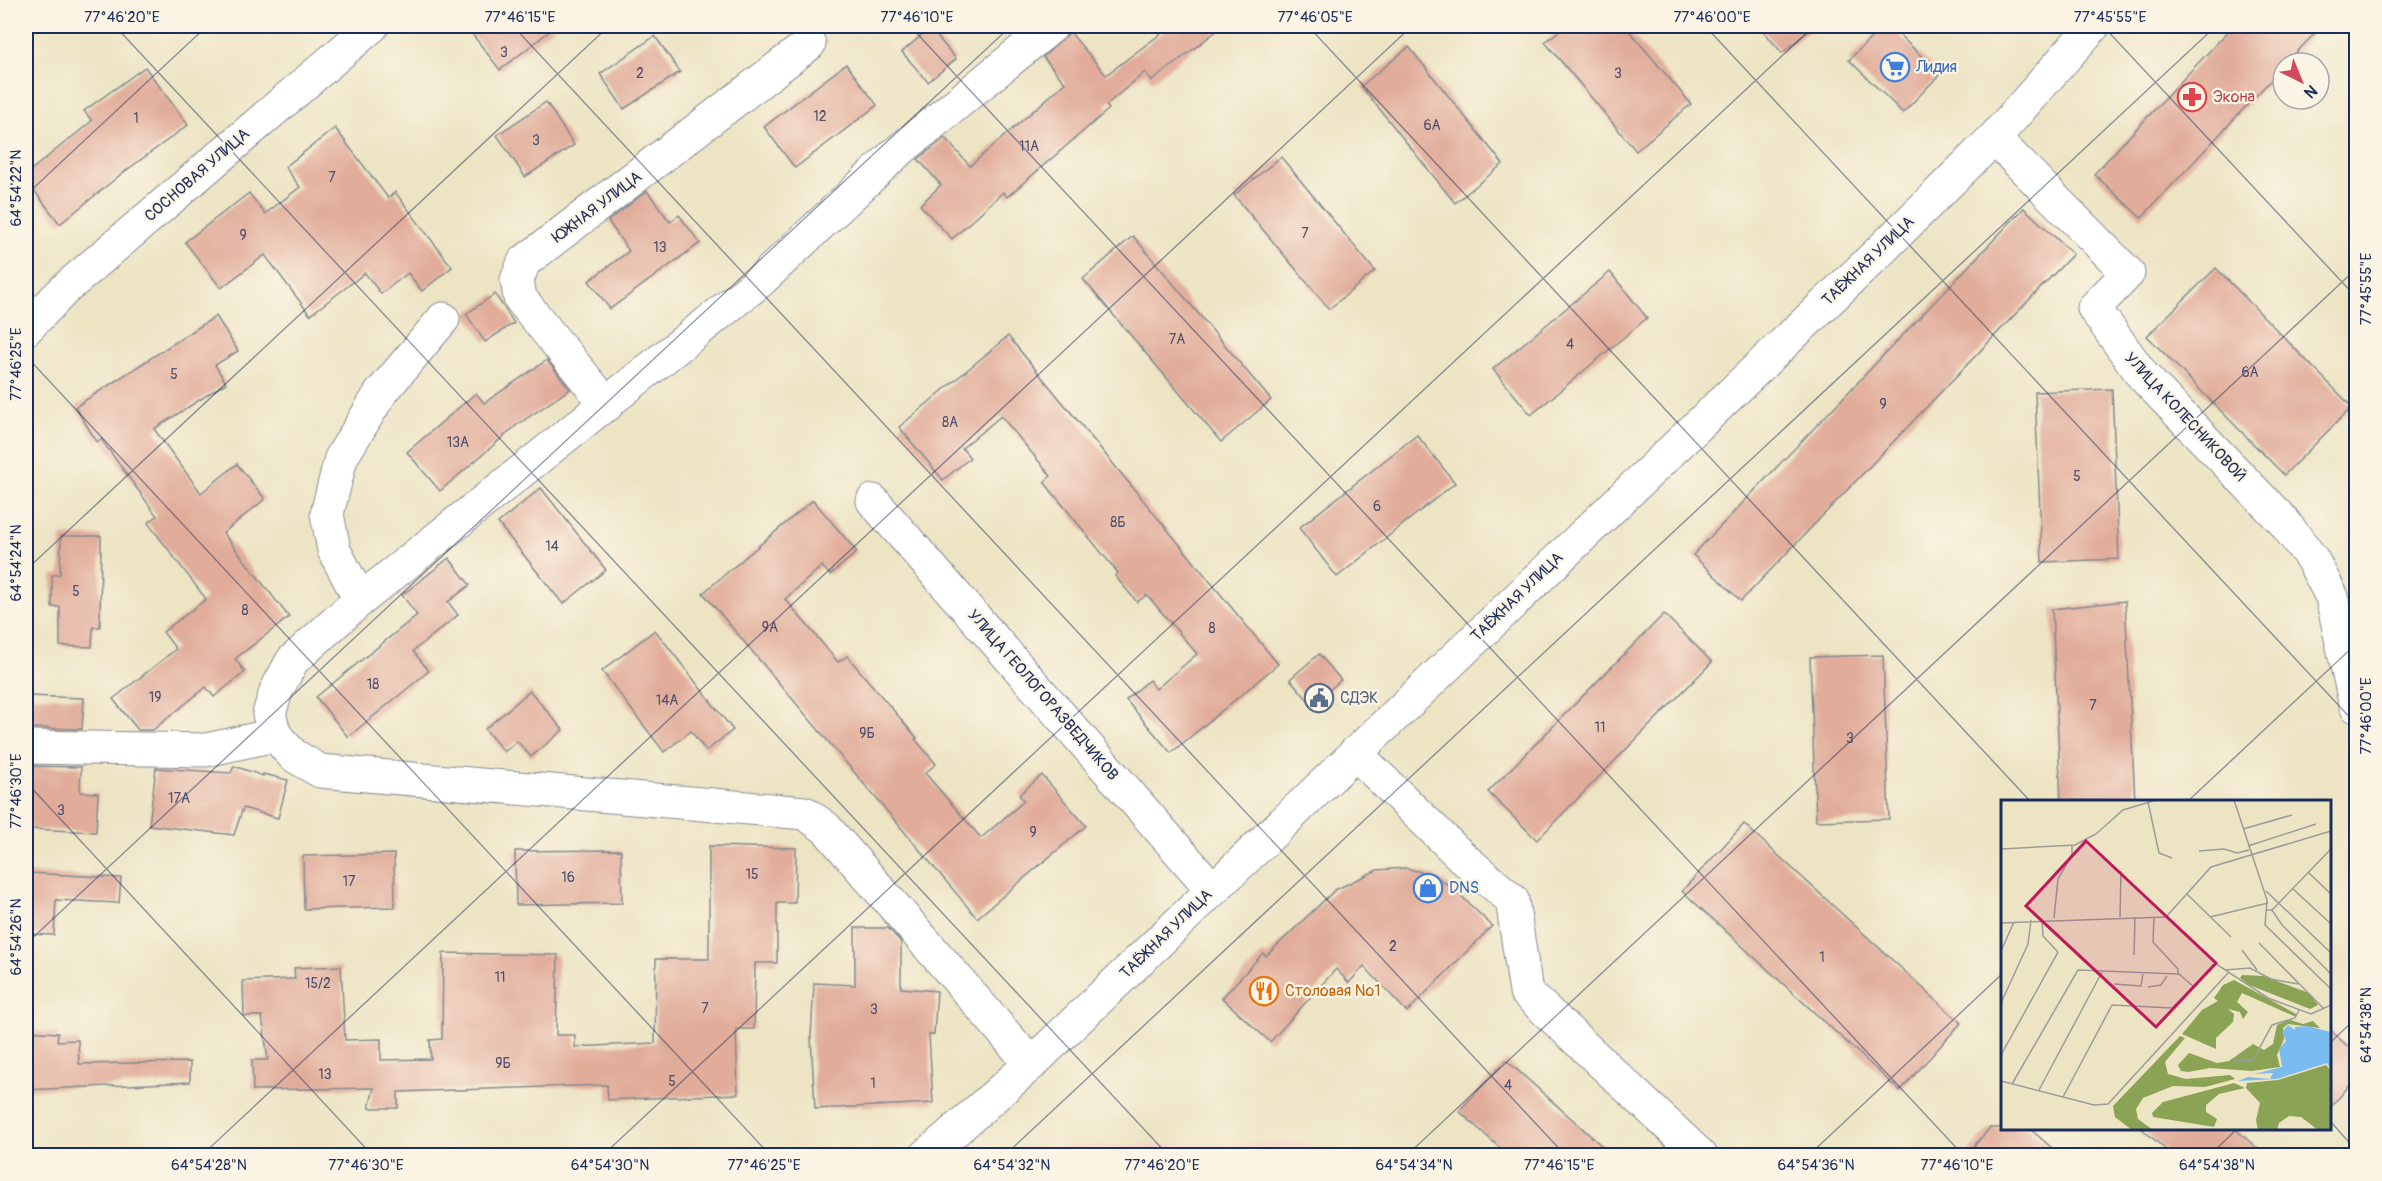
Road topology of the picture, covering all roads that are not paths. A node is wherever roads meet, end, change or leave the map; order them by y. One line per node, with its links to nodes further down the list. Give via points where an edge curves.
1 (372, 26): 7 (street, СОСНОВАЯ УЛИЦА, via 65,290)
2 (2093, 26): 5 (street, ТАЁЖНАЯ УЛИЦА)
3 (1036, 30): 8 (street, via 760,281)
4 (809, 44): 8 (street, ЮЖНАЯ УЛИЦА, via 524,262 516,280 520,298)
5 (1994, 138): 11 (street, УЛИЦА КОЛЕСНИКОВОЙ, via 2128,273 2094,308 2143,376 2284,522 2312,559 2332,597); 14 (street, ТАЁЖНАЯ УЛИЦА)
6 (443, 320): 10 (street, via 380,394 341,458 327,514 334,550)
7 (26, 329)
8 (608, 405): 10 (street)
9 (873, 501): 15 (street, УЛИЦА ГЕОЛОГОРАЗВЕДЧИКОВ)
10 (360, 600): 12 (street, via 292,661 269,714)
11 (2356, 706)
12 (274, 735): 13 (street, via 206,750); 16 (street, via 293,755 320,771 805,813 826,828)
13 (26, 747)
14 (1355, 753): 15 (street, ТАЁЖНАЯ УЛИЦА); 18 (street, via 1512,900 1526,992)
15 (1212, 889): 16 (street, ТАЁЖНАЯ УЛИЦА)
16 (1031, 1064): 17 (street, ТАЁЖНАЯ УЛИЦА)
17 (926, 1155)
18 (1701, 1155)

